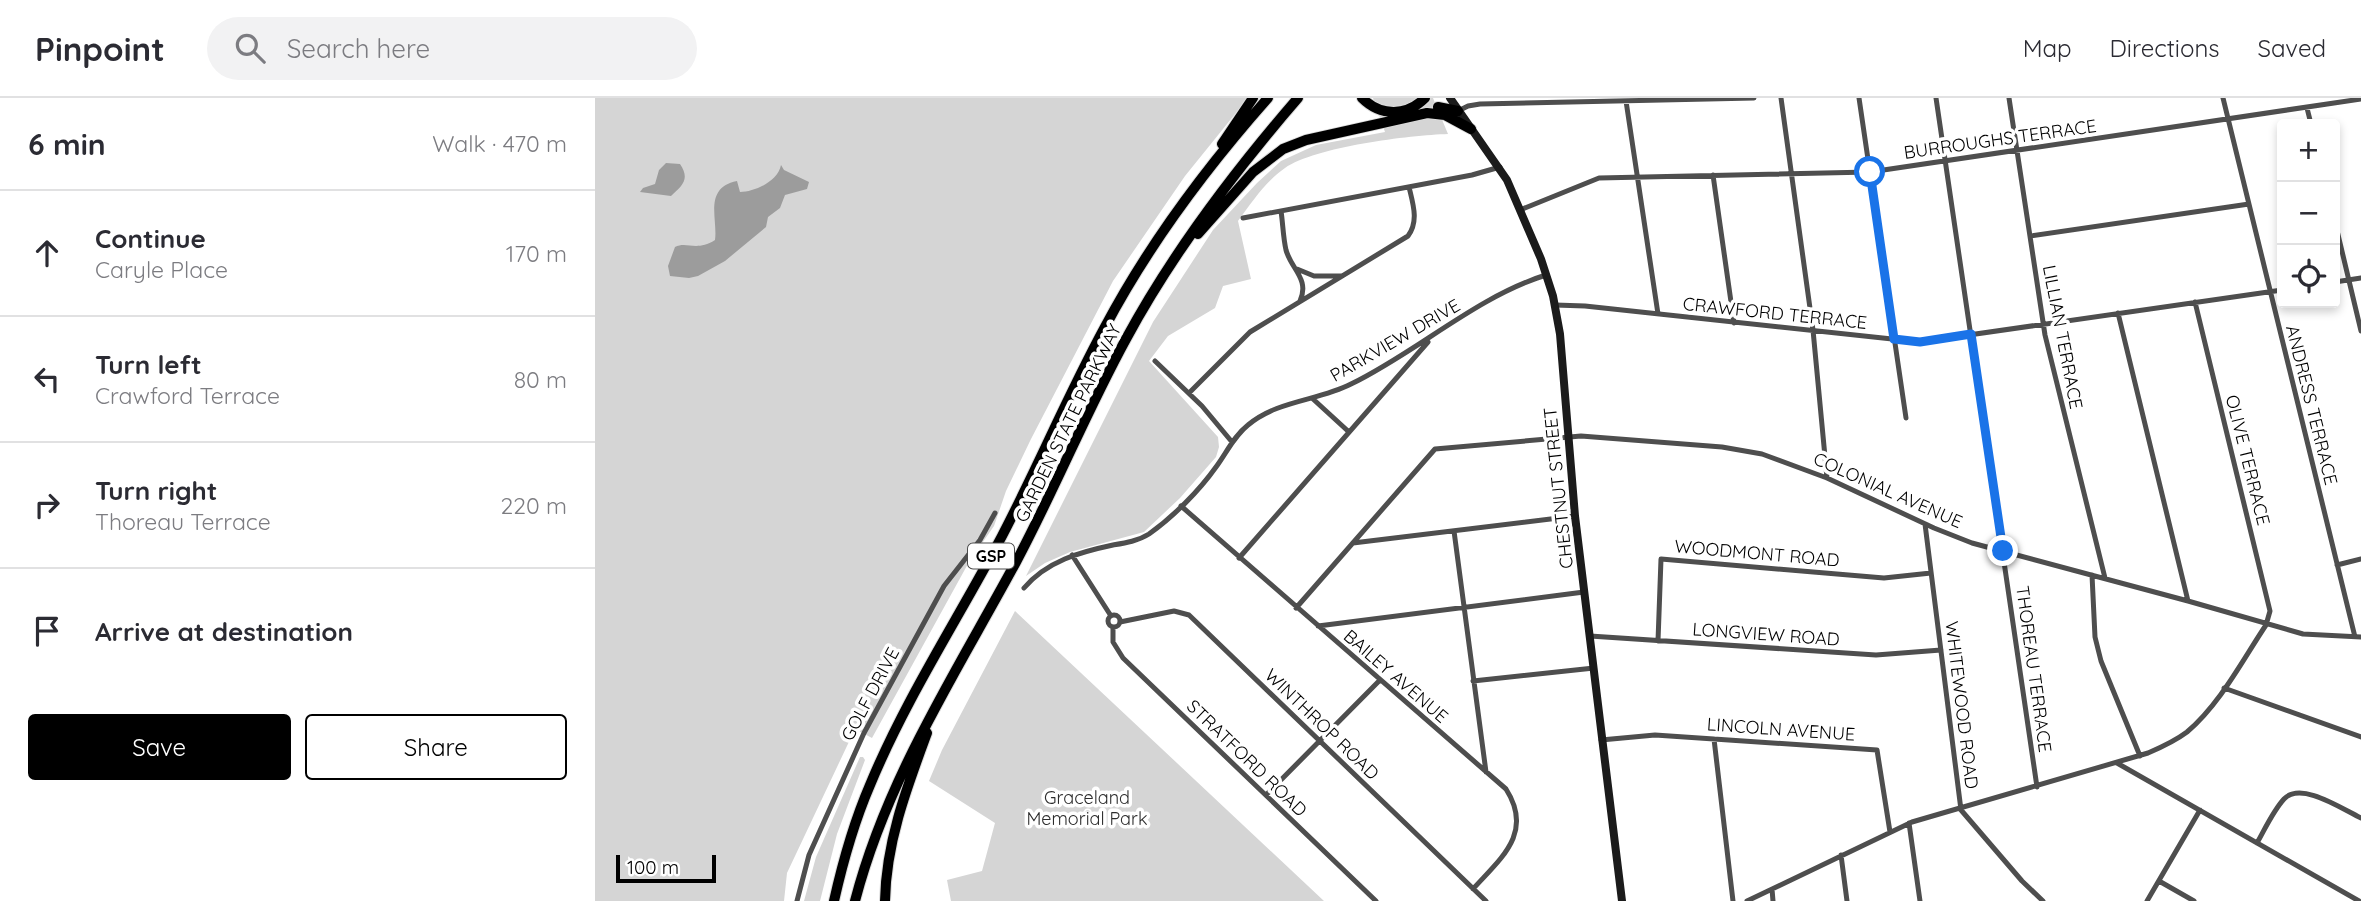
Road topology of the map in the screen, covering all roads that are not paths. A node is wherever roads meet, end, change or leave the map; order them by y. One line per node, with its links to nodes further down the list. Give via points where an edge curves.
1 (1253, 98): 33 (highway)
2 (1268, 98): 33 (highway, GARDEN STATE PARKWAY / GSP)
3 (1298, 98): 37 (highway, GARDEN STATE PARKWAY / GSP, via 1237,172)
4 (1362, 98): 16 (highway, via 1379,110)
5 (1425, 98): 16 (highway)
6 (1450, 98): 17 (main road, CHESTNUT STREET)
7 (1754, 98): 14 (street)
8 (1781, 98): 25 (street)
9 (1859, 98): 24 (street)
10 (1936, 98): 22 (street, THOREAU TERRACE)
11 (2009, 98): 21 (street, LILLIAN TERRACE)
12 (2223, 98): 19 (street, ANDRESS TERRACE)
13 (2361, 99): 15 (street, BURROUGHS TERRACE)
14 (1626, 101): 17 (street, via 1480,104); 27 (street)
15 (2307, 108): 18 (street); 19 (street, BURROUGHS TERRACE)
16 (1403, 111): 17 (highway, via 1434,106)
17 (1458, 111): 20 (main road, CHESTNUT STREET)
18 (2310, 119)
19 (2228, 120): 21 (street, BURROUGHS TERRACE); 29 (street, ANDRESS TERRACE)
20 (1471, 129): 23 (main road, CHESTNUT STREET); 37 (highway, via 1445,114 1427,113 1291,145 1249,176)
21 (2017, 151): 22 (street, BURROUGHS TERRACE); 34 (street, LILLIAN TERRACE)
22 (1945, 161): 24 (street, BURROUGHS TERRACE); 54 (street, THOREAU TERRACE)
23 (1500, 167): 28 (street); 30 (main road, CHESTNUT STREET)
24 (1870, 172): 25 (street, BURROUGHS TERRACE); 56 (street)
25 (1792, 173): 26 (street, BURROUGHS TERRACE); 52 (street)
26 (1713, 175): 27 (street, BURROUGHS TERRACE); 50 (street)
27 (1637, 177): 30 (street, BURROUGHS TERRACE, via 1595,179); 49 (street)
28 (1409, 187): 31 (street); 38 (street, via 1415,218 1410,234)
29 (2249, 204): 34 (street); 44 (street, ANDRESS TERRACE)
30 (1520, 210): 39 (main road, CHESTNUT STREET)
31 (1281, 211): 32 (street); 36 (street, via 1286,250)
32 (1244, 218)
33 (1171, 220): 118 (highway, GARDEN STATE PARKWAY / GSP, via 1099,337 1010,521 892,737 859,812)
34 (2030, 236): 51 (street, LILLIAN TERRACE)
35 (2340, 243): 41 (street)
36 (1297, 269): 38 (street, via 1324,277); 46 (street, via 1303,289)
37 (1166, 271): 97 (highway, GARDEN STATE PARKWAY / GSP, via 1124,341 1035,525)
38 (1347, 274): 46 (street)
39 (1547, 275): 47 (main road, CHESTNUT STREET); 55 (street, PARKVIEW DRIVE, via 1506,291)
40 (2361, 278): 41 (street)
41 (2349, 280): 42 (street); 53 (street)
42 (2340, 281)
43 (2277, 291): 44 (street, CRAWFORD TERRACE)
44 (2270, 292): 45 (street, CRAWFORD TERRACE); 75 (street, ANDRESS TERRACE)
45 (2195, 302): 48 (street, CRAWFORD TERRACE); 86 (street, OLIVE TERRACE, via 2270,611)
46 (1299, 303): 58 (street, via 1245,335)
47 (1555, 305): 49 (street, CRAWFORD TERRACE); 62 (main road, CHESTNUT STREET)
48 (2118, 313): 51 (street, CRAWFORD TERRACE); 81 (street)
49 (1658, 314): 50 (street, CRAWFORD TERRACE)
50 (1734, 323): 52 (street, CRAWFORD TERRACE)
51 (2043, 324): 54 (street, CRAWFORD TERRACE); 78 (street, LILLIAN TERRACE)
52 (1813, 330): 56 (street, CRAWFORD TERRACE); 64 (street)
53 (2361, 331)
54 (1971, 334): 56 (street, CRAWFORD TERRACE, via 1920,342); 71 (street, THOREAU TERRACE)
55 (1433, 336): 59 (street, PARKVIEW DRIVE, via 1356,382); 61 (street)
56 (1894, 339): 60 (street)
57 (1155, 361): 58 (street)
58 (1189, 393): 63 (street)
59 (1313, 399): 61 (street); 63 (street, PARKVIEW DRIVE, via 1265,413)
60 (1906, 418)
61 (1349, 432): 73 (street)
62 (1567, 438): 64 (street, COLONIAL AVENUE, via 1722,447 1762,454); 67 (main road, CHESTNUT STREET); 70 (street, COLONIAL AVENUE, via 1435,449)
63 (1232, 442): 65 (street, PARKVIEW DRIVE)
64 (1827, 478): 68 (street, COLONIAL AVENUE)
65 (1181, 506): 72 (street, PARKVIEW DRIVE, via 1139,539); 73 (street, BAILEY AVENUE)
66 (995, 513): 117 (street, GOLF DRIVE, via 944,586 864,733 815,841)
67 (1575, 516): 69 (street); 80 (main road, CHESTNUT STREET)
68 (1925, 524): 71 (street, COLONIAL AVENUE); 76 (street, WHITEWOOD ROAD)
69 (1454, 531): 70 (street); 83 (street)
70 (1353, 543): 82 (street)
71 (2003, 551): 77 (street, COLONIAL AVENUE); 105 (street, THOREAU TERRACE)
72 (1072, 555): 79 (street, PARKVIEW DRIVE, via 1041,572); 84 (street)
73 (1239, 558): 82 (street, BAILEY AVENUE)
74 (2361, 559): 75 (street)
75 (2337, 565): 90 (street, ANDRESS TERRACE)
76 (1931, 573): 91 (street, WOODMONT ROAD, via 1884,578 1661,559); 92 (street, WHITEWOOD ROAD)
77 (2092, 575): 78 (street, COLONIAL AVENUE); 102 (street, via 2101,661)
78 (2105, 578): 81 (street, COLONIAL AVENUE)
79 (1024, 588)
80 (1584, 592): 83 (street); 89 (main road, CHESTNUT STREET)
81 (2188, 601): 86 (street, COLONIAL AVENUE)
82 (1296, 608): 87 (street, BAILEY AVENUE)
83 (1464, 608): 87 (street); 95 (street)
84 (1111, 616): 85 (street); 88 (street, via 1108,622)
85 (1120, 622): 88 (street); 100 (street, WINTHROP ROAD, via 1185,613)
86 (2266, 625): 90 (street, COLONIAL AVENUE, via 2303,634); 96 (street)
87 (1318, 626): 94 (street, BAILEY AVENUE)
88 (1113, 628): 106 (street, STRATFORD ROAD, via 1113,642 1120,654)
89 (1590, 636): 91 (street, LONGVIEW ROAD); 93 (main road, CHESTNUT STREET)
90 (2358, 637)
91 (1658, 641): 92 (street, LONGVIEW ROAD, via 1876,655)
92 (1941, 650): 107 (street, WHITEWOOD ROAD)
93 (1594, 668): 95 (street); 101 (main road, CHESTNUT STREET)
94 (1380, 680): 100 (street); 104 (street, BAILEY AVENUE)
95 (1473, 681): 104 (street)
96 (2224, 688): 98 (street); 102 (street, via 2186,733)
97 (943, 692): 119 (highway, GARDEN STATE PARKWAY / GSP, via 889,800); 120 (highway, via 893,834)
98 (2361, 737)
99 (1714, 739): 101 (street, LINCOLN AVENUE, via 1655,735); 111 (street, LINCOLN AVENUE, via 1877,750); 124 (street)
100 (1320, 740): 106 (street); 115 (street, WINTHROP ROAD)
101 (1601, 740): 123 (main road, CHESTNUT STREET)
102 (2140, 756): 103 (street)
103 (2117, 763): 105 (street); 108 (street)
104 (1486, 772): 115 (street, BAILEY AVENUE, via 1511,798 1517,828 1510,848)
105 (2037, 787): 107 (street)
106 (1266, 795): 121 (street, STRATFORD ROAD)
107 (1961, 808): 110 (street); 129 (street, WHITEWOOD ROAD)
108 (2200, 810): 112 (street); 114 (street)
109 (2361, 818): 112 (street, via 2299,792 2285,798)
110 (1909, 823): 111 (street); 128 (street)
111 (1890, 832): 113 (street)
112 (2257, 843): 132 (street)
113 (1841, 855): 116 (street); 127 (street)
114 (2159, 881): 130 (street); 131 (street)
115 (1473, 889): 122 (street, WINTHROP ROAD)
116 (1772, 889): 125 (street); 126 (street)
117 (797, 901)
118 (834, 901)
119 (855, 901)
120 (885, 901)
121 (1375, 901)
122 (1486, 901)
123 (1622, 901)
124 (1733, 901)
125 (1747, 901)
126 (1773, 901)
127 (1847, 901)
128 (1920, 901)
129 (2043, 901)
130 (2147, 901)
131 (2194, 901)
132 (2359, 901)

